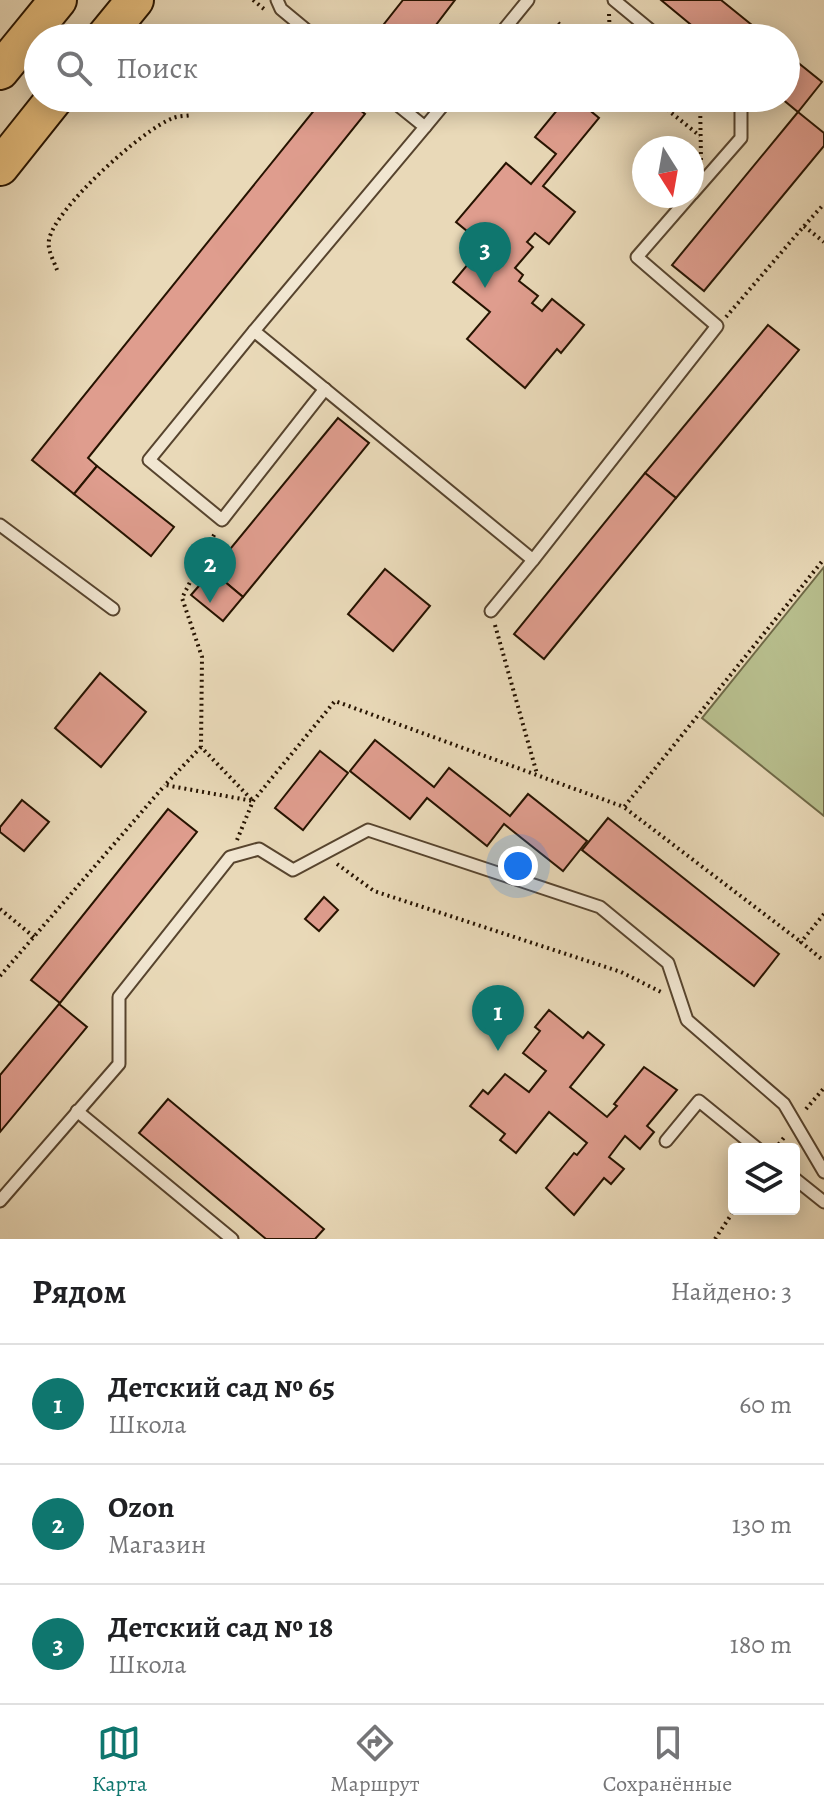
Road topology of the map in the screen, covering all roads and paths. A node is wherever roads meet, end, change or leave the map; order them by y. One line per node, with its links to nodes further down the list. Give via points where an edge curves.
1 (135, 0): 7 (main road)
2 (277, 0): 8 (lane)
3 (528, 0): 9 (lane)
4 (614, 0): 10 (lane)
5 (48, 6): 6 (main road)
6 (35, 24)
7 (115, 24)
8 (299, 24)
9 (508, 24)
10 (643, 24)
11 (24, 38): 12 (main road)
12 (0, 71)
13 (44, 112): 22 (main road)
14 (406, 112): 20 (lane)
15 (437, 112): 20 (lane)
16 (670, 112): 21 (path)
17 (700, 112): 21 (path)
18 (741, 112): 23 (lane, via 741,138)
19 (192, 115): 28 (path, via 174,117 152,130 79,191 49,238)
20 (425, 127): 30 (lane)
21 (700, 136)
22 (0, 167)
23 (704, 181)
24 (824, 204): 26 (path)
25 (680, 208): 29 (lane, via 637,257)
26 (804, 226): 27 (path); 29 (path)
27 (824, 242)
28 (57, 270)
29 (717, 326): 35 (lane)
30 (254, 331): 31 (lane); 32 (lane, via 149,460)
31 (325, 389): 32 (lane); 35 (lane)
32 (222, 520): 38 (path, via 182,598 202,657)
33 (0, 525): 36 (lane)
34 (824, 559): 42 (path)
35 (533, 560): 37 (lane)
36 (113, 609)
37 (491, 611): 39 (path)
38 (201, 747): 40 (path); 41 (path)
39 (537, 775): 41 (path, via 335,701); 42 (path)
40 (165, 785): 41 (path); 47 (path)
41 (253, 801): 44 (path)
42 (624, 807): 48 (path)
43 (325, 855): 44 (lane, via 293,870 259,849); 51 (path, via 374,891 621,972); 51 (lane, via 368,830 600,907 668,963)
44 (230, 857): 52 (lane, via 119,997 119,1064)
45 (0, 909): 47 (path)
46 (824, 914): 48 (path)
47 (34, 937): 50 (path)
48 (801, 942): 49 (path)
49 (824, 961)
50 (0, 976)
51 (681, 1002): 55 (lane, via 687,1020 784,1104)
52 (77, 1111): 57 (lane); 60 (lane)
53 (666, 1141): 54 (lane, via 699,1101)
54 (751, 1143)
55 (824, 1172)
56 (800, 1183): 58 (lane)
57 (0, 1201)
58 (824, 1202)
59 (731, 1215): 61 (path)
60 (232, 1239)
61 (715, 1239)

